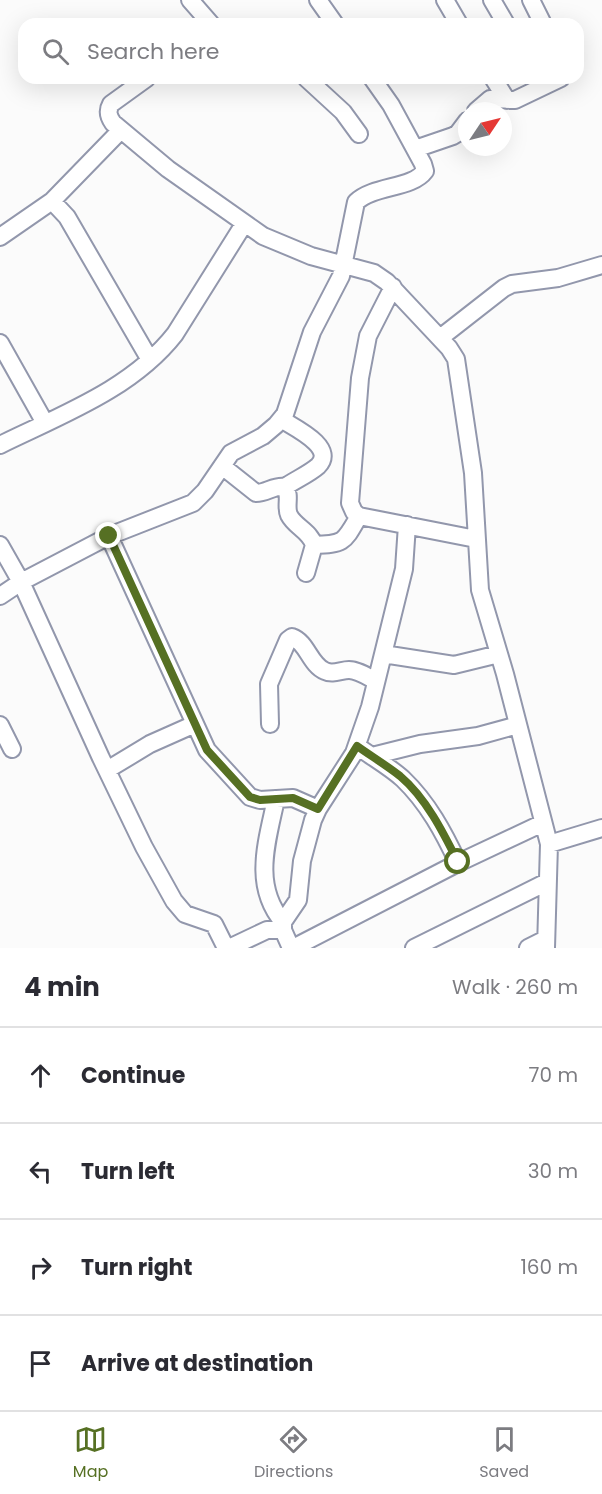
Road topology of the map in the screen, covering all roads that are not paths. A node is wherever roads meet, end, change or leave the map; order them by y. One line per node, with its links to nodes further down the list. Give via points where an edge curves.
1 (190, 0): 6 (street)
2 (318, 0): 7 (street)
3 (445, 0): 8 (street)
4 (492, 0): 9 (street)
5 (531, 0): 10 (street)
6 (206, 18)
7 (331, 18)
8 (456, 18)
9 (502, 18)
10 (540, 18)
11 (138, 84): 18 (street, via 118,97 108,110 108,117)
12 (314, 84): 20 (street)
13 (376, 84): 21 (street)
14 (497, 84): 16 (street)
15 (548, 84): 16 (street)
16 (507, 100): 17 (street, via 496,98)
17 (486, 102)
18 (122, 130): 22 (street); 23 (street)
19 (458, 133): 21 (street)
20 (359, 134)
21 (416, 149): 25 (street, via 425,171 422,176 368,193 356,202)
22 (52, 201): 24 (street); 30 (street, via 67,217)
23 (244, 224): 25 (street, via 301,252); 30 (street, via 175,334)
24 (0, 237)
25 (344, 264): 27 (street, via 374,273); 31 (street, via 339,283 312,332)
26 (602, 265): 28 (street, via 558,278 512,284)
27 (393, 287): 28 (street); 36 (street, via 368,336 360,378 350,494 350,503)
28 (440, 338): 39 (street, via 458,368 473,473)
29 (0, 343): 32 (street)
30 (150, 360): 32 (street, via 107,392)
31 (281, 419): 34 (street, via 269,432 231,453); 35 (street, via 315,441 322,453 318,466)
32 (45, 423): 33 (street)
33 (0, 445)
34 (222, 466): 35 (street, via 255,493); 38 (street, via 193,503)
35 (285, 487): 41 (street, via 290,518 308,533)
36 (359, 516): 37 (street); 41 (street, via 342,542)
37 (407, 525): 39 (street); 45 (street, via 404,569)
38 (109, 536): 43 (street); 48 (street)
39 (476, 539): 46 (street, via 480,590)
40 (0, 545): 43 (street)
41 (314, 545): 42 (street)
42 (306, 573)
43 (21, 582): 44 (street); 55 (street)
44 (0, 596)
45 (383, 654): 46 (street, via 454,665); 47 (street)
46 (499, 654): 51 (street)
47 (376, 681): 49 (street, via 355,671 325,671 292,637 269,684); 52 (street)
48 (195, 724): 55 (street, via 150,744); 56 (street, via 207,750 244,793 253,799)
49 (270, 724)
50 (0, 725): 53 (street)
51 (518, 725): 54 (street); 58 (street)
52 (357, 746): 54 (street); 57 (street)
53 (12, 749)
54 (372, 756): 61 (street, via 401,777 419,797)
55 (107, 770): 65 (street, via 174,901 185,914 214,924)
56 (276, 799): 57 (street, via 293,798); 63 (street, via 264,863 267,896)
57 (318, 809): 63 (street, via 305,846 298,900)
58 (543, 823): 60 (street); 61 (street)
59 (602, 828): 60 (street)
60 (549, 844): 62 (street)
61 (458, 862): 66 (street)
62 (548, 882): 64 (street); 67 (street)
63 (283, 926): 65 (street); 66 (street)
64 (546, 943): 68 (street)
65 (228, 948)
66 (292, 948)
67 (414, 948)
68 (528, 948)

